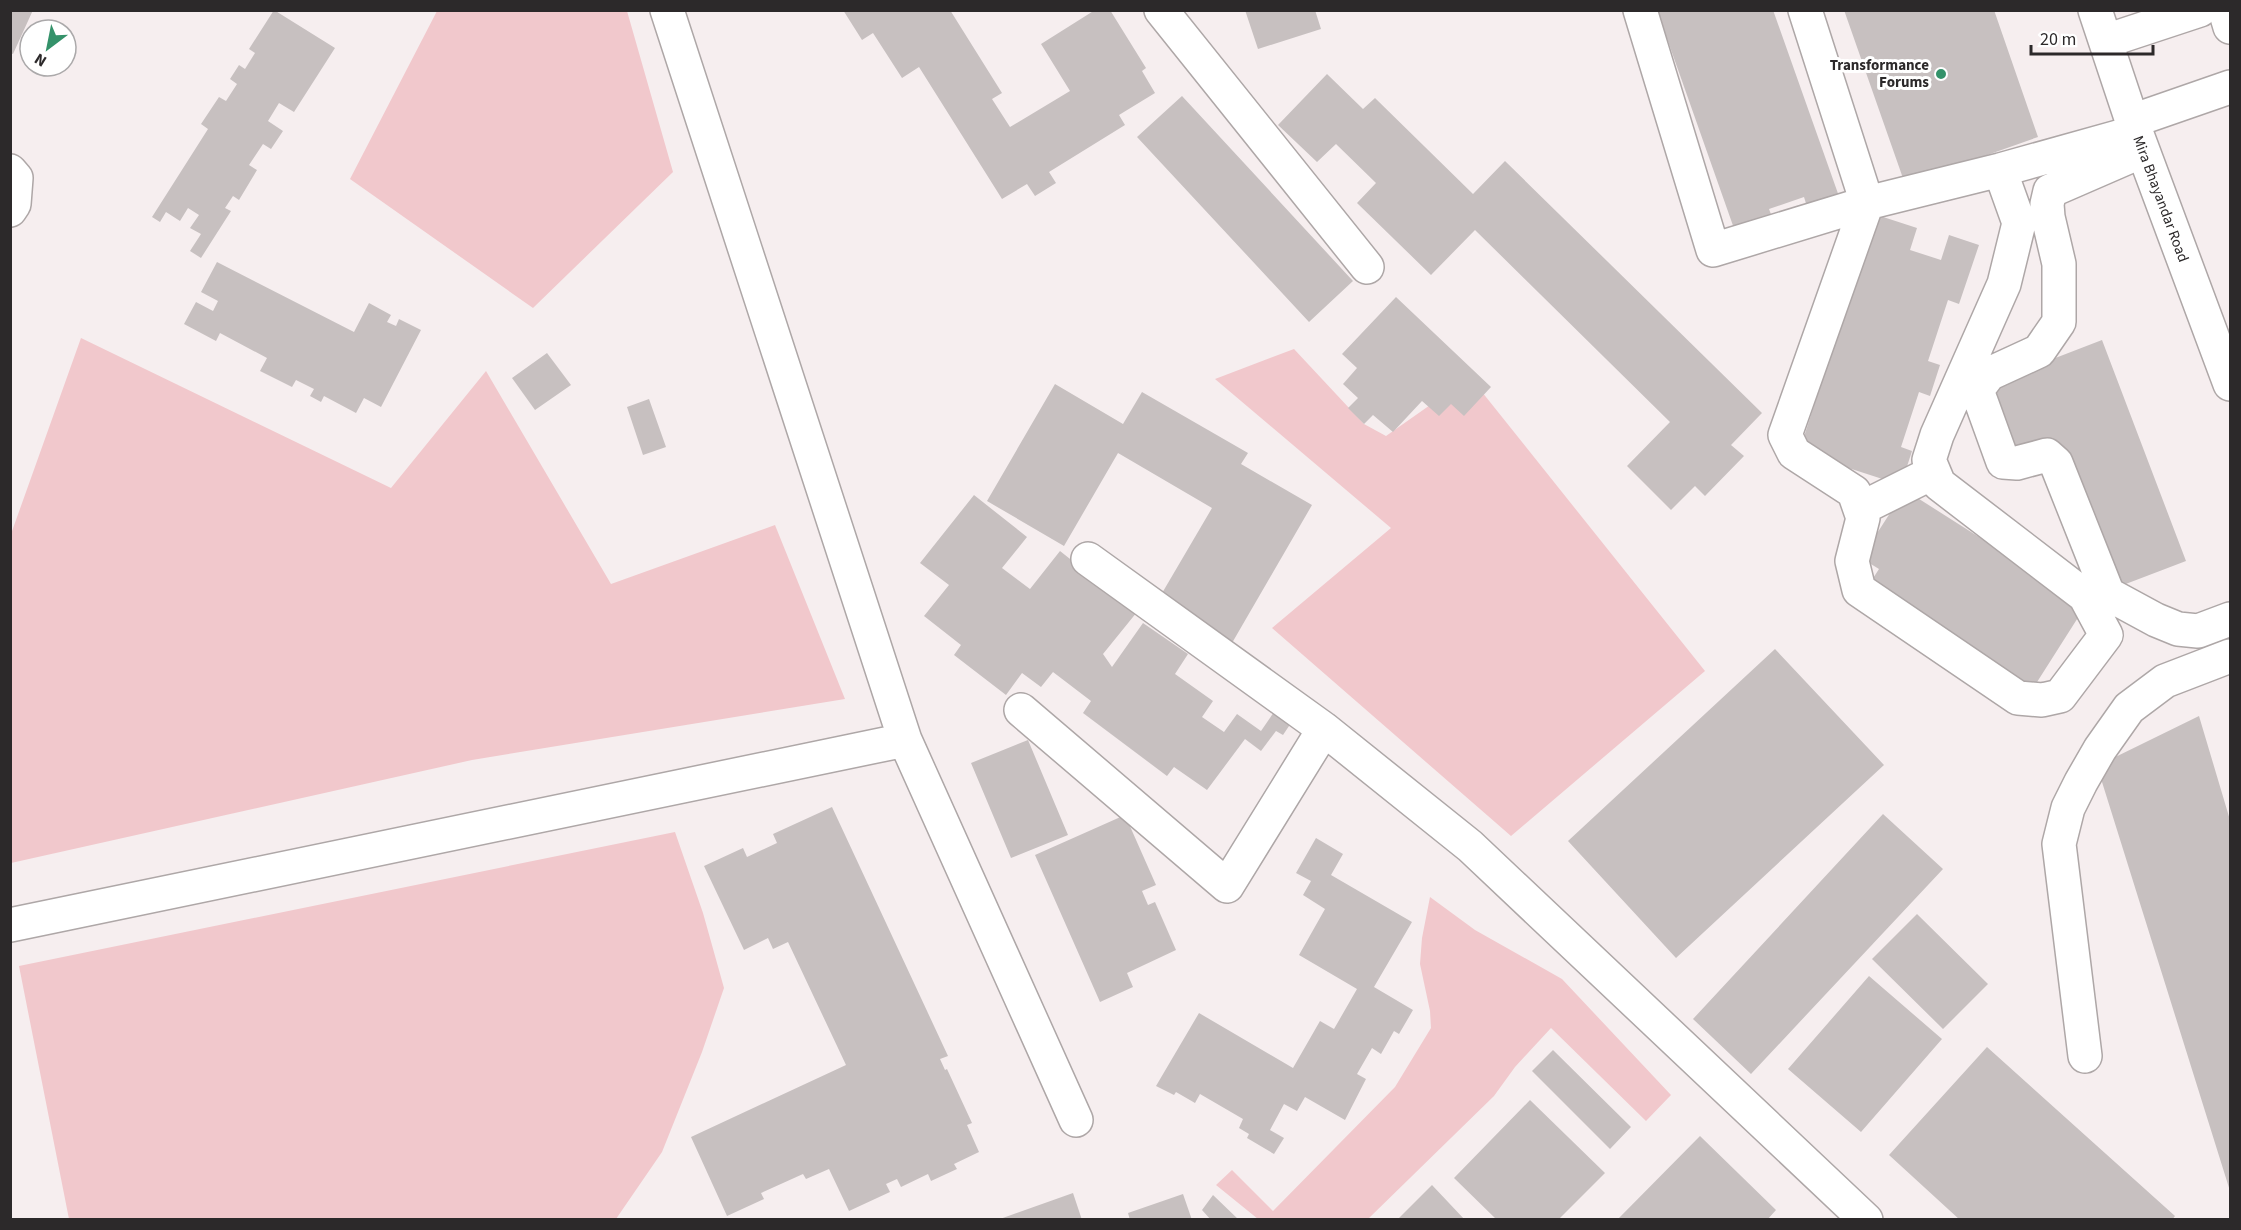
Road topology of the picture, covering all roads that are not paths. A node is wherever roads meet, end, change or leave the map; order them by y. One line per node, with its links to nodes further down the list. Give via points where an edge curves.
1 (667, 10): 27 (street)
2 (1161, 10): 16 (street)
3 (1640, 10): 14 (street, via 1713,250)
4 (1805, 10): 14 (street)
5 (2095, 10): 9 (street, Mira Bhayandar Road)
6 (2200, 10): 9 (street)
7 (2225, 10): 8 (street)
8 (2230, 27)
9 (2106, 41): 11 (street, Mira Bhayandar Road)
10 (2230, 87): 11 (street)
11 (2137, 135): 12 (street); 17 (street, Mira Bhayandar Road); 23 (street, via 2050,191 2048,217 2059,264 2059,322 2039,351 1989,374 1977,390 2004,462 2047,455 2056,463 2108,594 2178,629 2198,631)
12 (2000, 170): 14 (street); 20 (street, via 2019,223 2004,284 1937,435 1929,460)
13 (10, 171): 15 (street, via 16,178)
14 (1867, 203): 21 (street, via 1785,435 1794,453 1854,492)
15 (10, 210)
16 (1367, 267)
17 (2187, 269): 18 (street); 19 (street, Mira Bhayandar Road)
18 (2230, 327)
19 (2230, 384)
20 (1934, 472): 21 (street); 21 (street, via 1939,484 2085,596 2096,615 2106,635 2060,696 2043,700 2018,698 1859,590 1852,561 1863,518)
21 (1860, 509)
22 (1088, 559): 26 (street)
23 (2230, 619)
24 (2230, 656): 29 (street, via 2165,681 2129,708 2100,749 2068,808 2059,844)
25 (1021, 710): 26 (street, via 1227,886)
26 (1324, 729): 31 (street, via 1470,846)
27 (905, 740): 28 (street); 30 (street)
28 (10, 925)
29 (2085, 1056)
30 (1076, 1120)
31 (1866, 1220)

